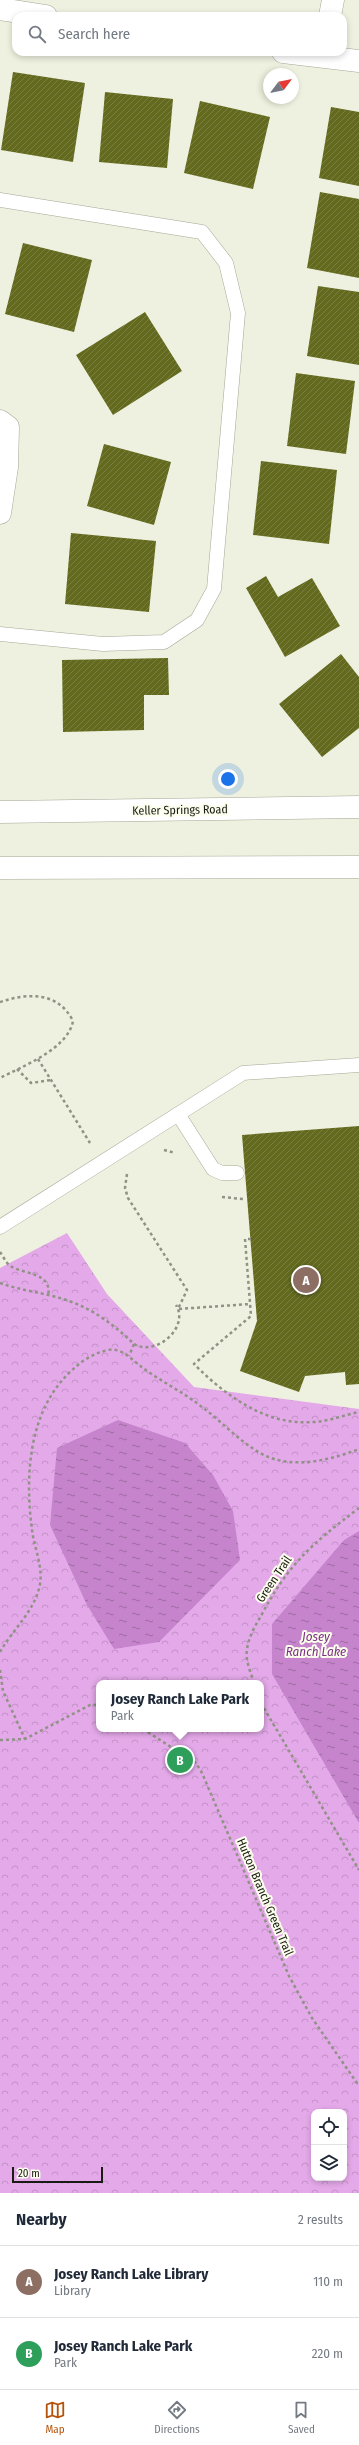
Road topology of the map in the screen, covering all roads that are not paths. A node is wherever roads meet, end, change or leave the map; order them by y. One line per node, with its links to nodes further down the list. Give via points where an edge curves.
1 (333, 0): 4 (main road)
2 (0, 9): 3 (main road)
3 (20, 12)
4 (331, 12)
5 (329, 56): 6 (main road)
6 (359, 61)
7 (0, 200): 10 (lane, via 202,232 226,263 238,313 214,589 197,620 164,642 103,644)
8 (0, 421): 9 (main road, via 8,427 7,467)
9 (0, 513)
10 (0, 634)
11 (359, 807): 12 (main road, Keller Springs Road)
12 (0, 812)
13 (359, 867): 14 (main road)
14 (0, 868)
15 (359, 1065): 16 (lane, via 243,1073)
16 (178, 1114): 17 (lane, via 213,1169 222,1173); 18 (lane)
17 (237, 1173)
18 (0, 1227)

